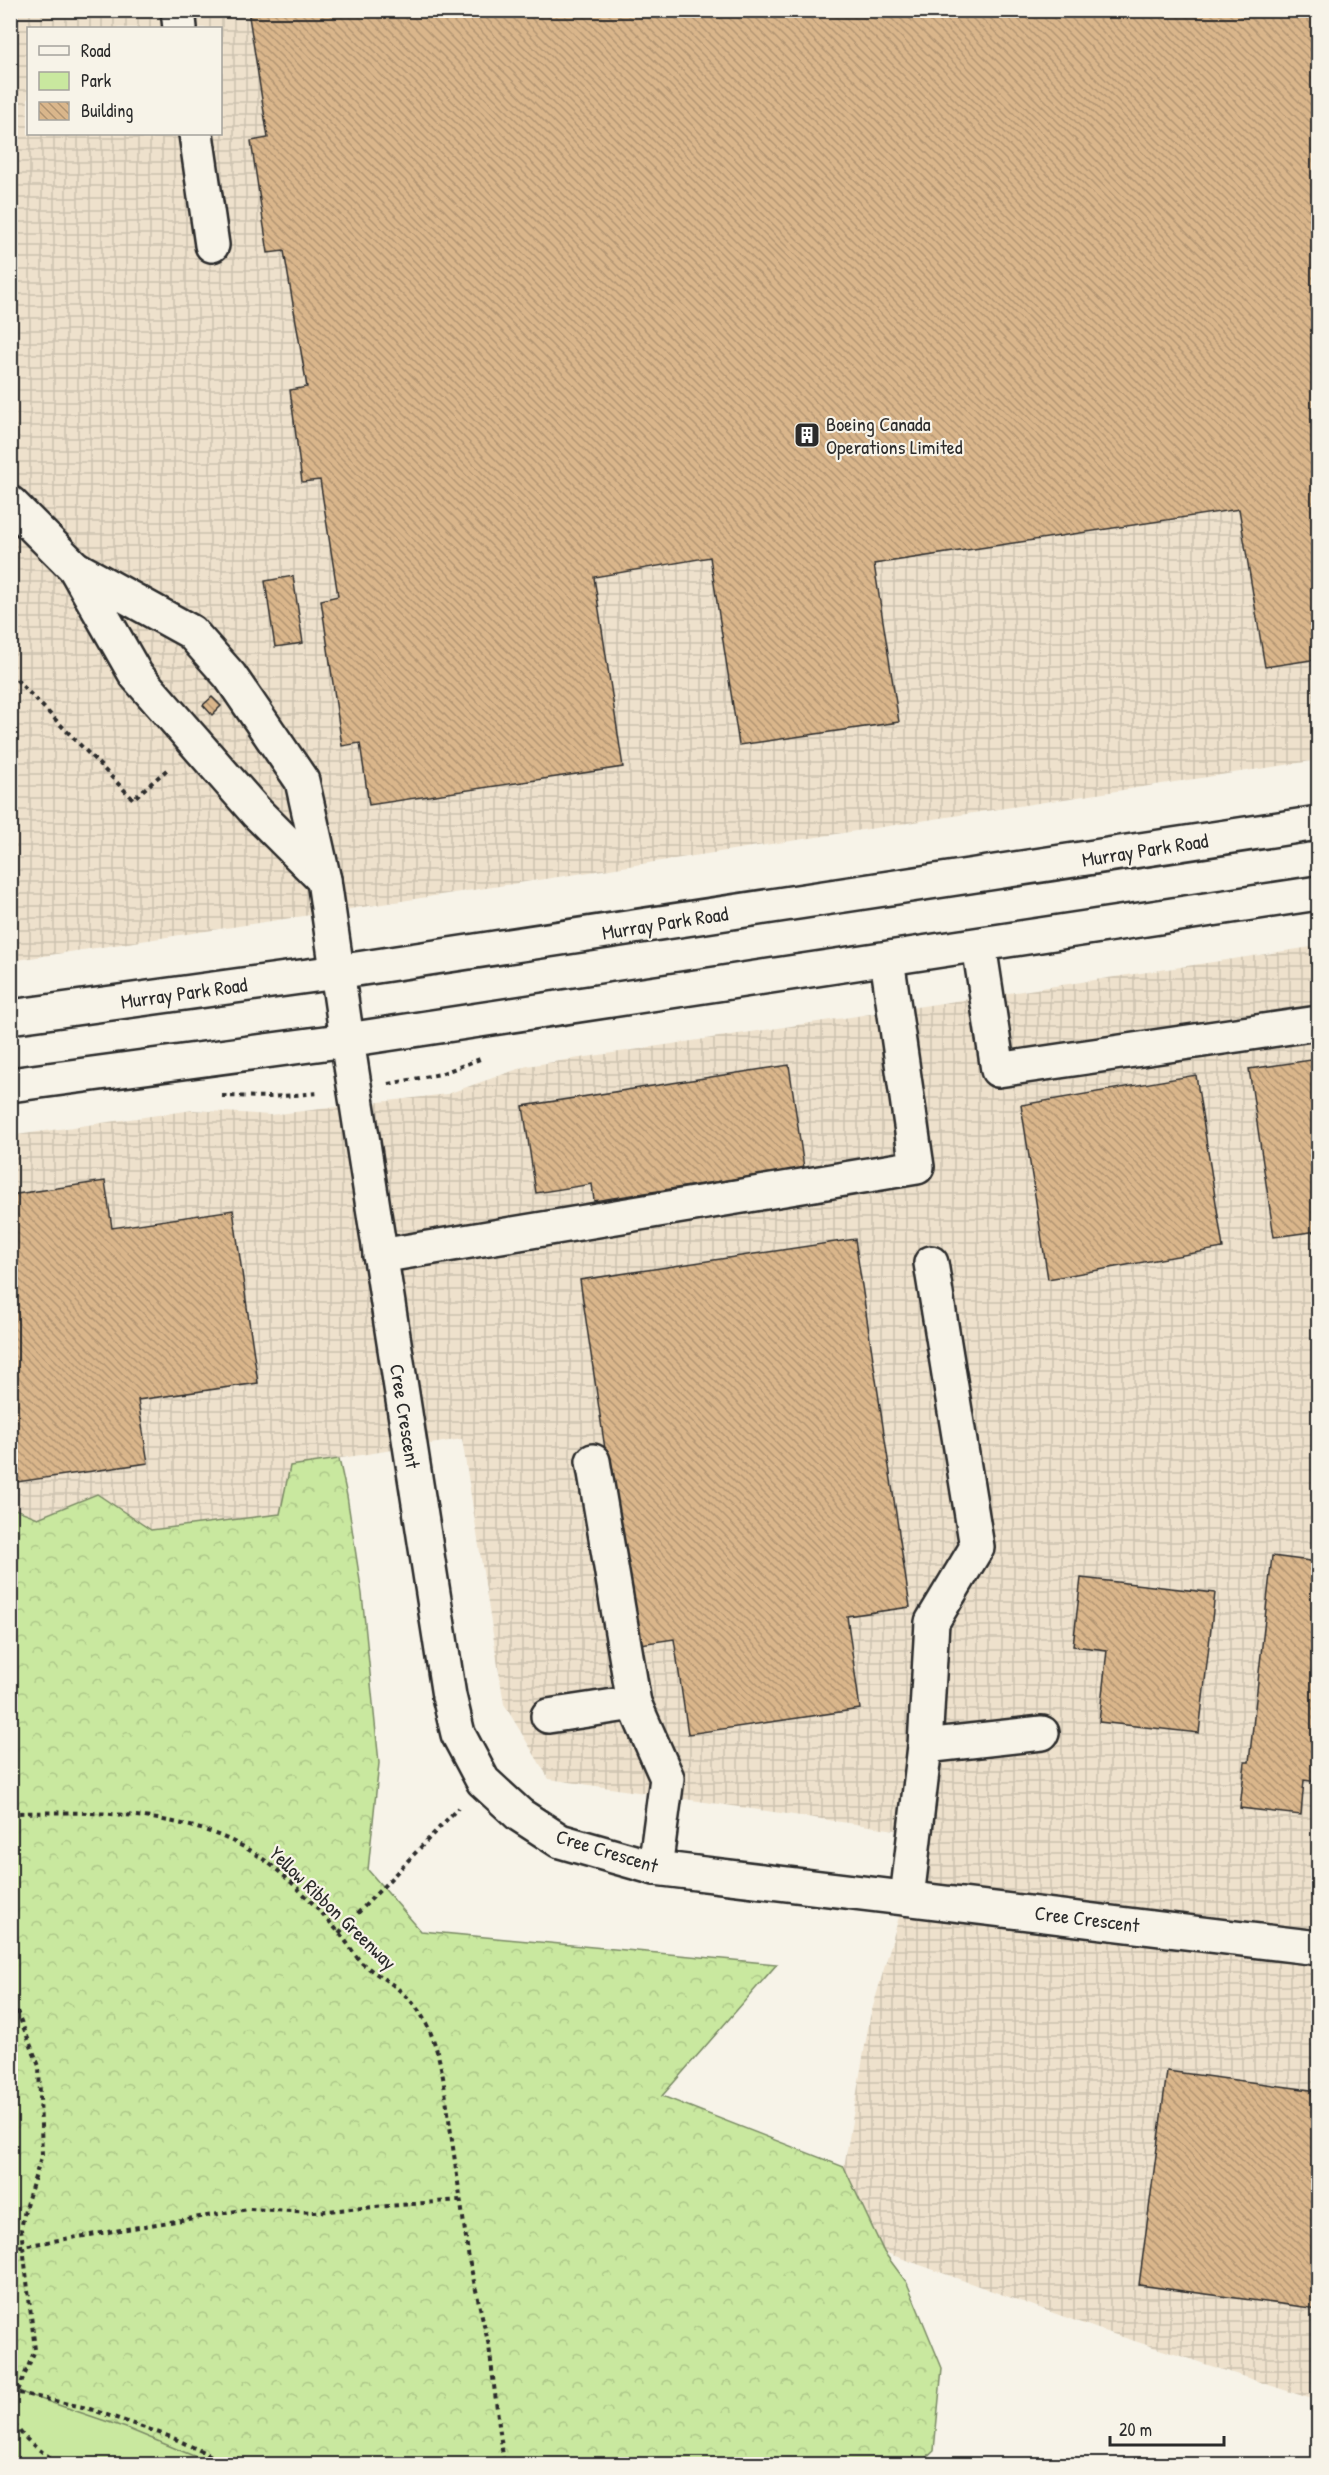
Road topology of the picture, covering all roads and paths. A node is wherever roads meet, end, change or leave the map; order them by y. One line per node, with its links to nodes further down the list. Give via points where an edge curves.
1 (178, 10): 2 (street)
2 (180, 27)
3 (195, 135): 4 (street)
4 (212, 245)
5 (10, 503): 6 (street)
6 (75, 568): 10 (street, via 136,675 257,813); 10 (street, Cree Crescent, via 191,632 230,676 302,781)
7 (10, 673): 8 (path, via 133,799)
8 (177, 762)
9 (1318, 823): 14 (street, Murray Park Road)
10 (324, 880): 14 (street, Cree Crescent)
11 (1318, 893): 12 (street)
12 (979, 945): 13 (street); 16 (street, via 998,1070)
13 (887, 959): 17 (street); 19 (street, via 917,1167)
14 (337, 972): 15 (street, Murray Park Road); 17 (street, Cree Crescent)
15 (10, 1017)
16 (1318, 1023)
17 (346, 1040): 18 (street); 19 (street, Cree Crescent)
18 (10, 1085)
19 (380, 1256): 26 (street, Cree Crescent, via 449,1696 458,1734)
20 (931, 1263): 25 (street, via 977,1547 932,1622)
21 (593, 1461): 22 (street)
22 (634, 1703): 23 (street); 28 (street, via 667,1778)
23 (548, 1716)
24 (1042, 1733): 25 (street)
25 (925, 1746): 29 (street)
26 (483, 1781): 28 (street, Cree Crescent, via 520,1815 560,1841); 30 (path)
27 (10, 1814): 30 (path, Yellow Ribbon Greenway, via 162,1819 202,1829 229,1839 275,1868)
28 (656, 1868): 29 (street, Cree Crescent)
29 (907, 1898): 31 (street, Cree Crescent)
30 (339, 1933): 33 (path, Yellow Ribbon Greenway, via 361,1962 406,1996 429,2028 443,2077)
31 (1318, 1947)
32 (10, 1994): 34 (path, via 39,2066 42,2155 22,2221)
33 (460, 2200): 34 (path, via 315,2212 249,2209); 42 (path, Yellow Ribbon Greenway, via 489,2346)
34 (24, 2247): 35 (path); 37 (path, via 35,2350)
35 (10, 2248)
36 (10, 2391): 37 (path)
37 (19, 2393): 38 (path); 41 (path, via 87,2408 171,2437)
38 (10, 2410)
39 (10, 2416): 40 (path, via 32,2445)
40 (62, 2464)
41 (229, 2464)
42 (504, 2464)

